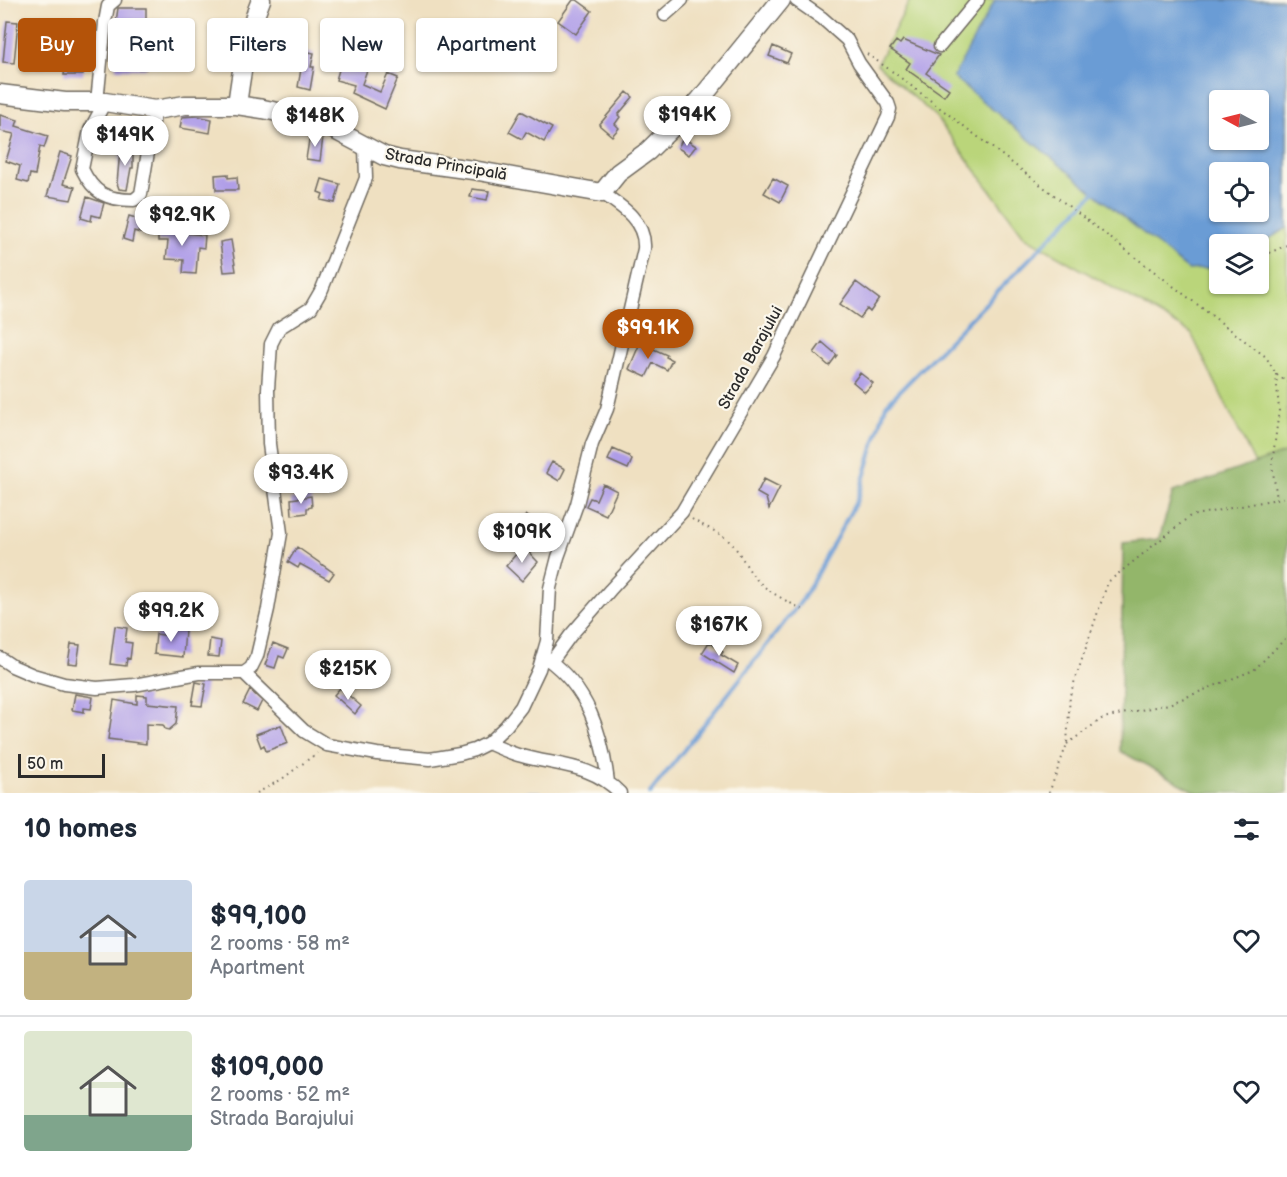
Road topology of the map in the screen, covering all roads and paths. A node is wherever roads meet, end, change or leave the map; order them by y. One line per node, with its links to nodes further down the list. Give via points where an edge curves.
1 (115, 0): 10 (street, via 106,14)
2 (261, 0): 11 (main road, via 244,54)
3 (682, 0): 6 (street)
4 (783, 0): 7 (street, Strada Barajului, via 822,18); 14 (main road, via 699,101 648,151 618,172)
5 (978, 0): 8 (street)
6 (665, 15)
7 (847, 40): 17 (path, via 1266,357); 21 (street, Strada Barajului, via 888,103 888,117 774,356)
8 (940, 46)
9 (0, 94): 10 (main road, Strada Principală)
10 (101, 102): 12 (main road, Strada Principală); 12 (street, via 82,169 94,189 124,200 134,200 141,194)
11 (237, 105): 12 (main road, Strada Principală, via 185,105); 13 (main road, Strada Principală, via 302,117)
12 (155, 110)
13 (365, 147): 14 (main road, Strada Principală, via 400,160); 26 (street, via 366,178 322,288 311,308 279,328 271,344 269,444 281,533 257,656)
14 (602, 193): 25 (street, via 635,219 644,237 644,249 607,409 592,444 550,588)
15 (1287, 245): 16 (path)
16 (1269, 253)
17 (1276, 374): 18 (path); 20 (path, via 1279,410 1272,465)
18 (1287, 382)
19 (1287, 497): 20 (path)
20 (1277, 499): 28 (path, via 1190,516 1108,582 1070,695)
21 (682, 512): 22 (path, via 724,536 757,580); 25 (street, Strada Barajului)
22 (805, 611)
23 (1287, 637): 28 (path, via 1254,670 1169,704 1103,718)
24 (0, 658): 26 (street, via 33,675 97,688 199,674)
25 (547, 659): 27 (street, via 520,707); 30 (street, via 574,683 587,703)
26 (244, 673): 29 (street, via 304,731)
27 (488, 743): 29 (street, via 460,754 430,759); 30 (street, via 524,757 578,768)
28 (1067, 744): 32 (path)
29 (327, 745): 31 (path)
30 (614, 787)
31 (257, 793)
32 (1049, 793)

